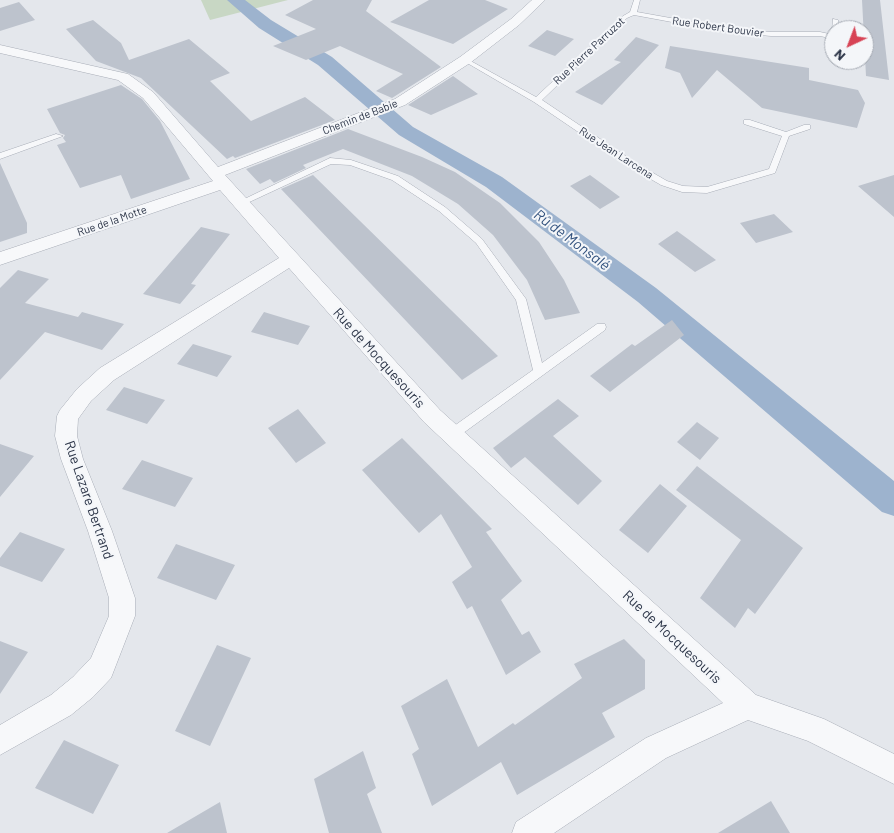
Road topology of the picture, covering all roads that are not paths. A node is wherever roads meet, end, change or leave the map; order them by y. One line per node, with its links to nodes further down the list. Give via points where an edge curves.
1 (539, 0): 6 (street, Chemin de Babie, via 516,22)
2 (636, 0): 3 (lane, Rue Pierre Parruzot)
3 (633, 12): 4 (lane, Rue Robert Bouvier, via 726,30); 7 (lane, Rue Pierre Parruzot)
4 (824, 35)
5 (0, 49): 15 (street, Rue de Mocquesouris, via 123,77 137,85)
6 (465, 60): 7 (lane, Rue Jean Larcena); 15 (street, Chemin de Babie, via 390,107 271,150)
7 (537, 100): 10 (lane, Rue Jean Larcena, via 640,170 664,183 689,190 707,190 772,170)
8 (747, 122): 10 (lane)
9 (807, 127): 10 (lane)
10 (786, 135)
11 (60, 136): 12 (lane)
12 (28, 147): 13 (lane); 14 (lane)
13 (0, 156)
14 (32, 156)
15 (220, 178): 16 (street, Rue de Mocquesouris); 17 (street, Rue de la Motte)
16 (240, 203): 18 (street, Rue de Mocquesouris); 20 (lane, via 330,161 351,162 394,178 442,209 479,241 521,299)
17 (0, 259)
18 (290, 259): 21 (street, Rue de Mocquesouris); 23 (street, Rue Lazare Bertrand, via 108,374 84,394 68,416 66,436 72,459 122,598 122,616 101,668 84,687)
19 (601, 327): 20 (lane)
20 (539, 371): 21 (lane)
21 (452, 434): 22 (street, Rue de Mocquesouris)
22 (747, 706): 24 (street, via 814,728); 25 (street, via 656,748)
23 (0, 741)
24 (894, 770)
25 (527, 833)

